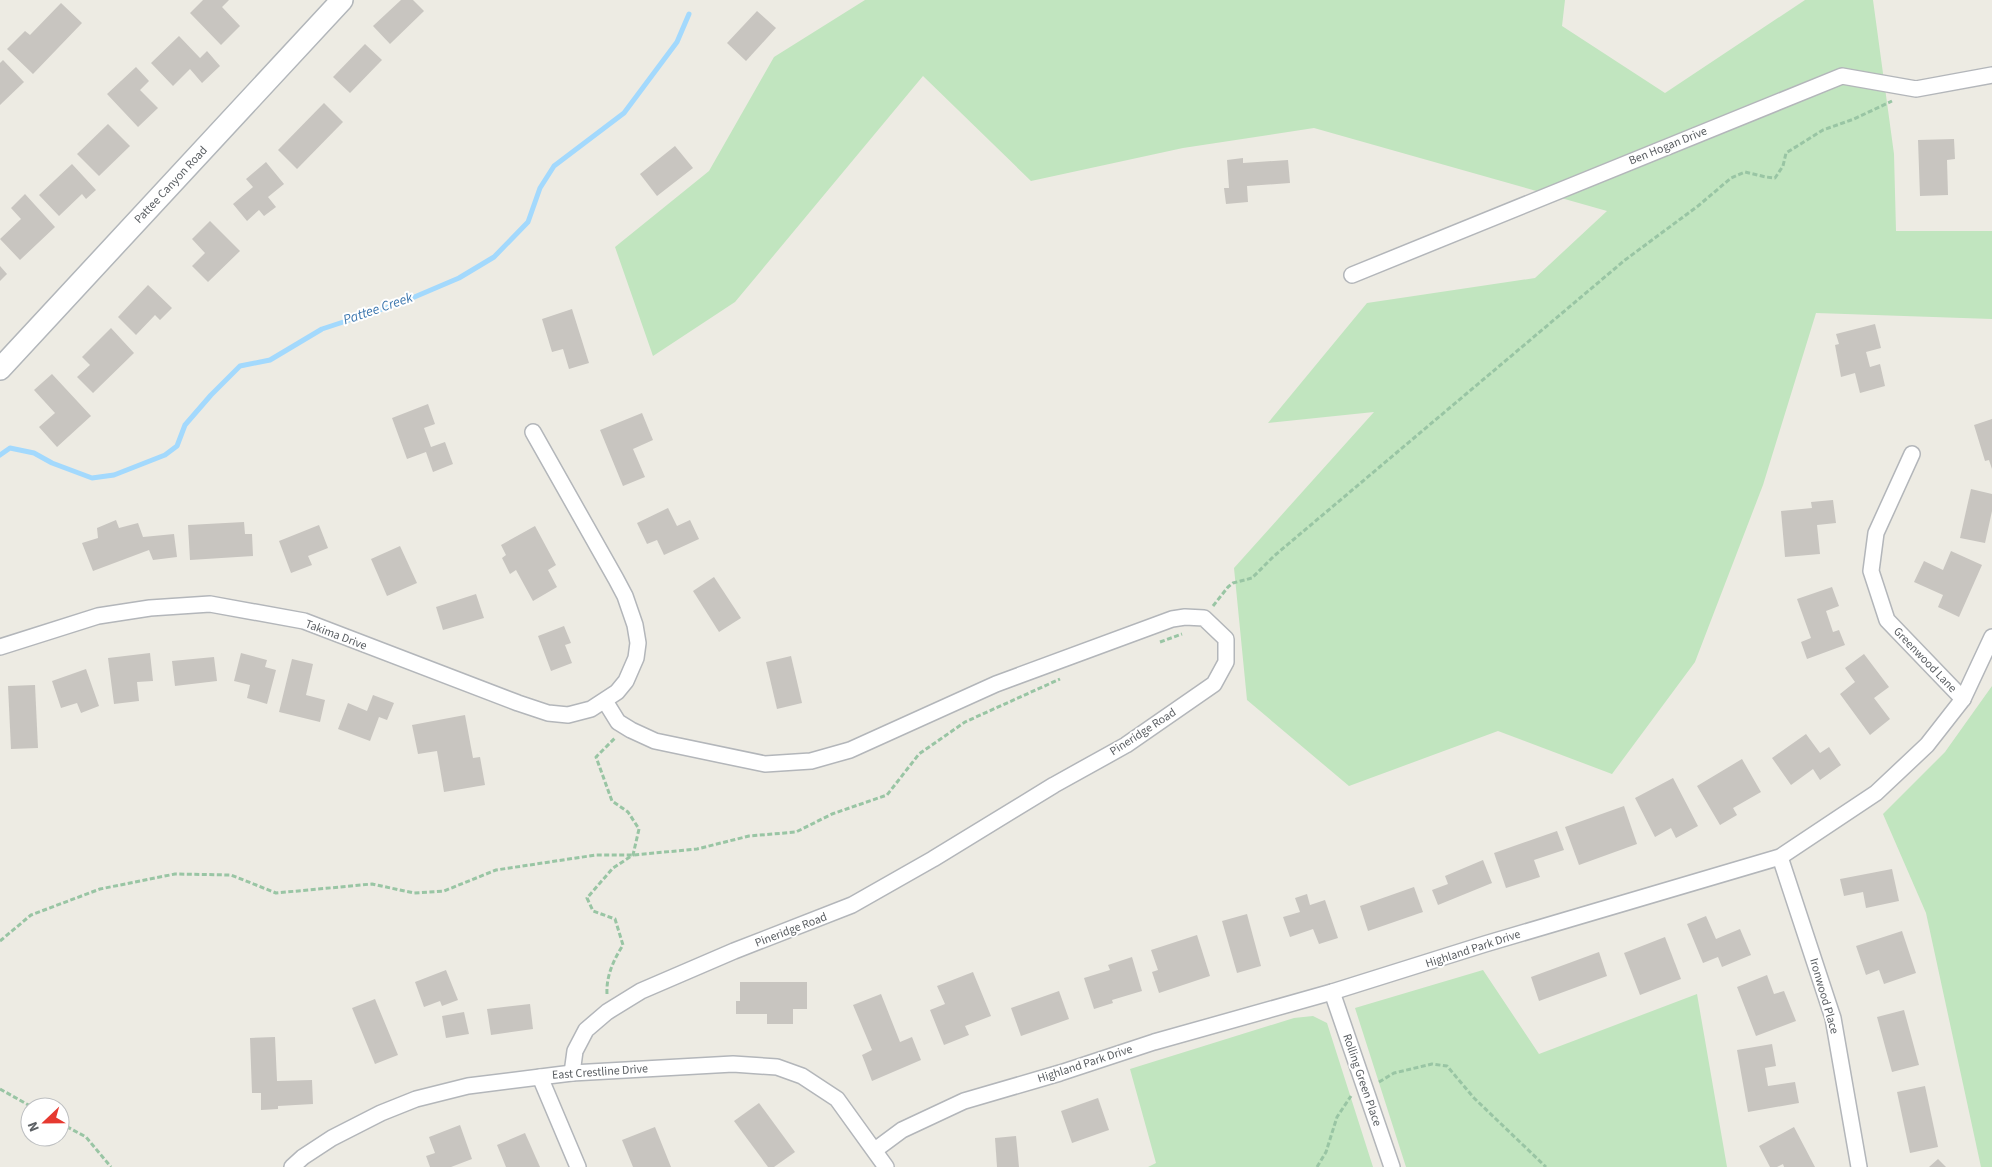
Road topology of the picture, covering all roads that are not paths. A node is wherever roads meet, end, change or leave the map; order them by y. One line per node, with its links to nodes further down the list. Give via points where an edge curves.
1 (342, 0): 4 (street, Pattee Canyon Road)
2 (1992, 75): 3 (street, Ben Hogan Drive, via 1916,89 1842,76)
3 (1352, 275)
4 (0, 368)
5 (533, 432): 10 (street, Takima Drive, via 616,579 635,626 638,643 633,666 622,686)
6 (1912, 454): 9 (street, Greenwood Lane, via 1876,533 1871,571 1887,620)
7 (1992, 637): 9 (street, Highland Park Drive)
8 (0, 647): 10 (street, Takima Drive, via 98,616 210,604 304,621 548,713 580,713)
9 (1963, 699): 11 (street, Highland Park Drive, via 1927,746 1876,793)
10 (605, 701): 13 (street, Pineridge Road, via 618,722 655,741 765,764 811,760 850,750 996,684 1178,618 1204,618 1226,639 1226,662 1214,684 1126,745 852,905 641,991 607,1012 586,1030 576,1052)
11 (1780, 857): 12 (street, Highland Park Drive); 20 (street, Ironwood Place, via 1832,1018)
12 (1332, 992): 15 (street, Highland Park Drive, via 964,1100 902,1130); 19 (street, Rolling Green Place)
13 (572, 1073): 14 (street, East Crestline Drive); 15 (street, East Crestline Drive, via 733,1064 777,1068 802,1076 837,1099)
14 (540, 1076): 16 (street, East Crestline Drive, via 468,1086 416,1099 332,1138); 17 (street)
15 (875, 1150): 18 (street, East Crestline Drive)
16 (292, 1167)
17 (578, 1167)
18 (886, 1167)
19 (1392, 1167)
20 (1859, 1167)

